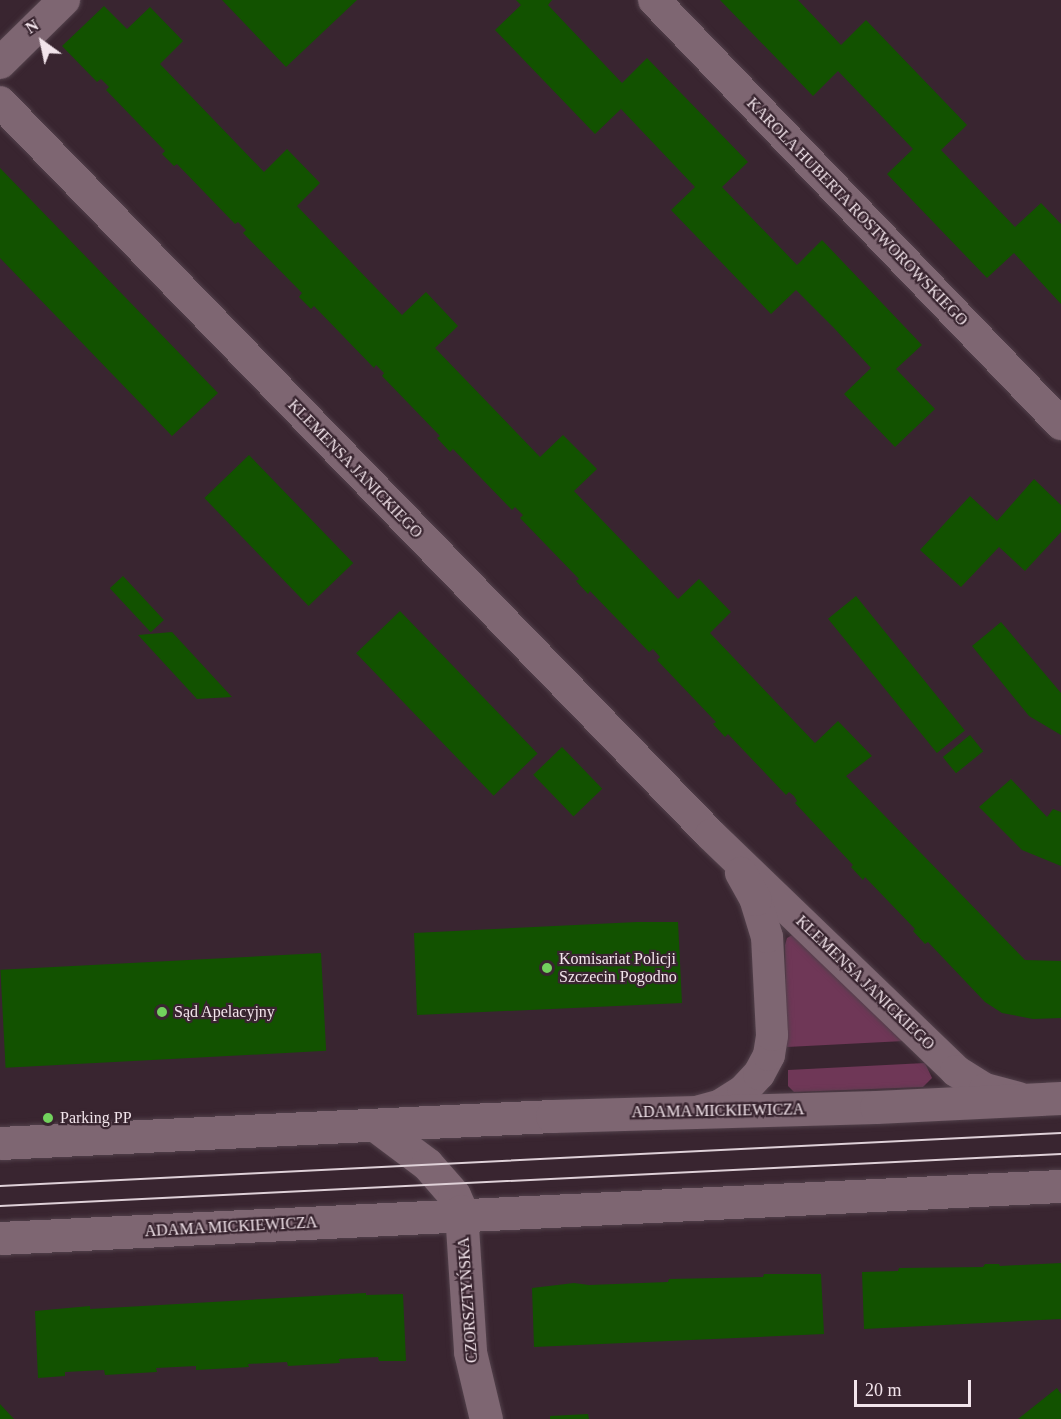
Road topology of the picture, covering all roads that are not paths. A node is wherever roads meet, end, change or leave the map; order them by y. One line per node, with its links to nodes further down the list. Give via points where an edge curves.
1 (64, 0): 3 (street)
2 (654, 0): 5 (street, KAROLA HUBERTA ROSTWOROWSKIEGO)
3 (0, 63)
4 (0, 102): 6 (street, KLEMENSA JANICKIEGO)
5 (1061, 424)
6 (711, 835): 7 (street, KLEMENSA JANICKIEGO, via 956,1071 998,1094); 8 (street, KLEMENSA JANICKIEGO, via 748,883 762,919 769,958 772,1035 765,1066 749,1085 725,1103)
7 (1049, 1098): 8 (street, ADAMA MICKIEWICZA)
8 (697, 1112): 9 (street, ADAMA MICKIEWICZA)
9 (375, 1125): 10 (street, ADAMA MICKIEWICZA); 12 (street, via 427,1164 453,1195)
10 (0, 1143)
11 (1061, 1186): 12 (street, ADAMA MICKIEWICZA)
12 (463, 1216): 13 (street, ADAMA MICKIEWICZA); 14 (street, CZORSZTYŃSKA, via 470,1352)
13 (0, 1238)
14 (486, 1419)

